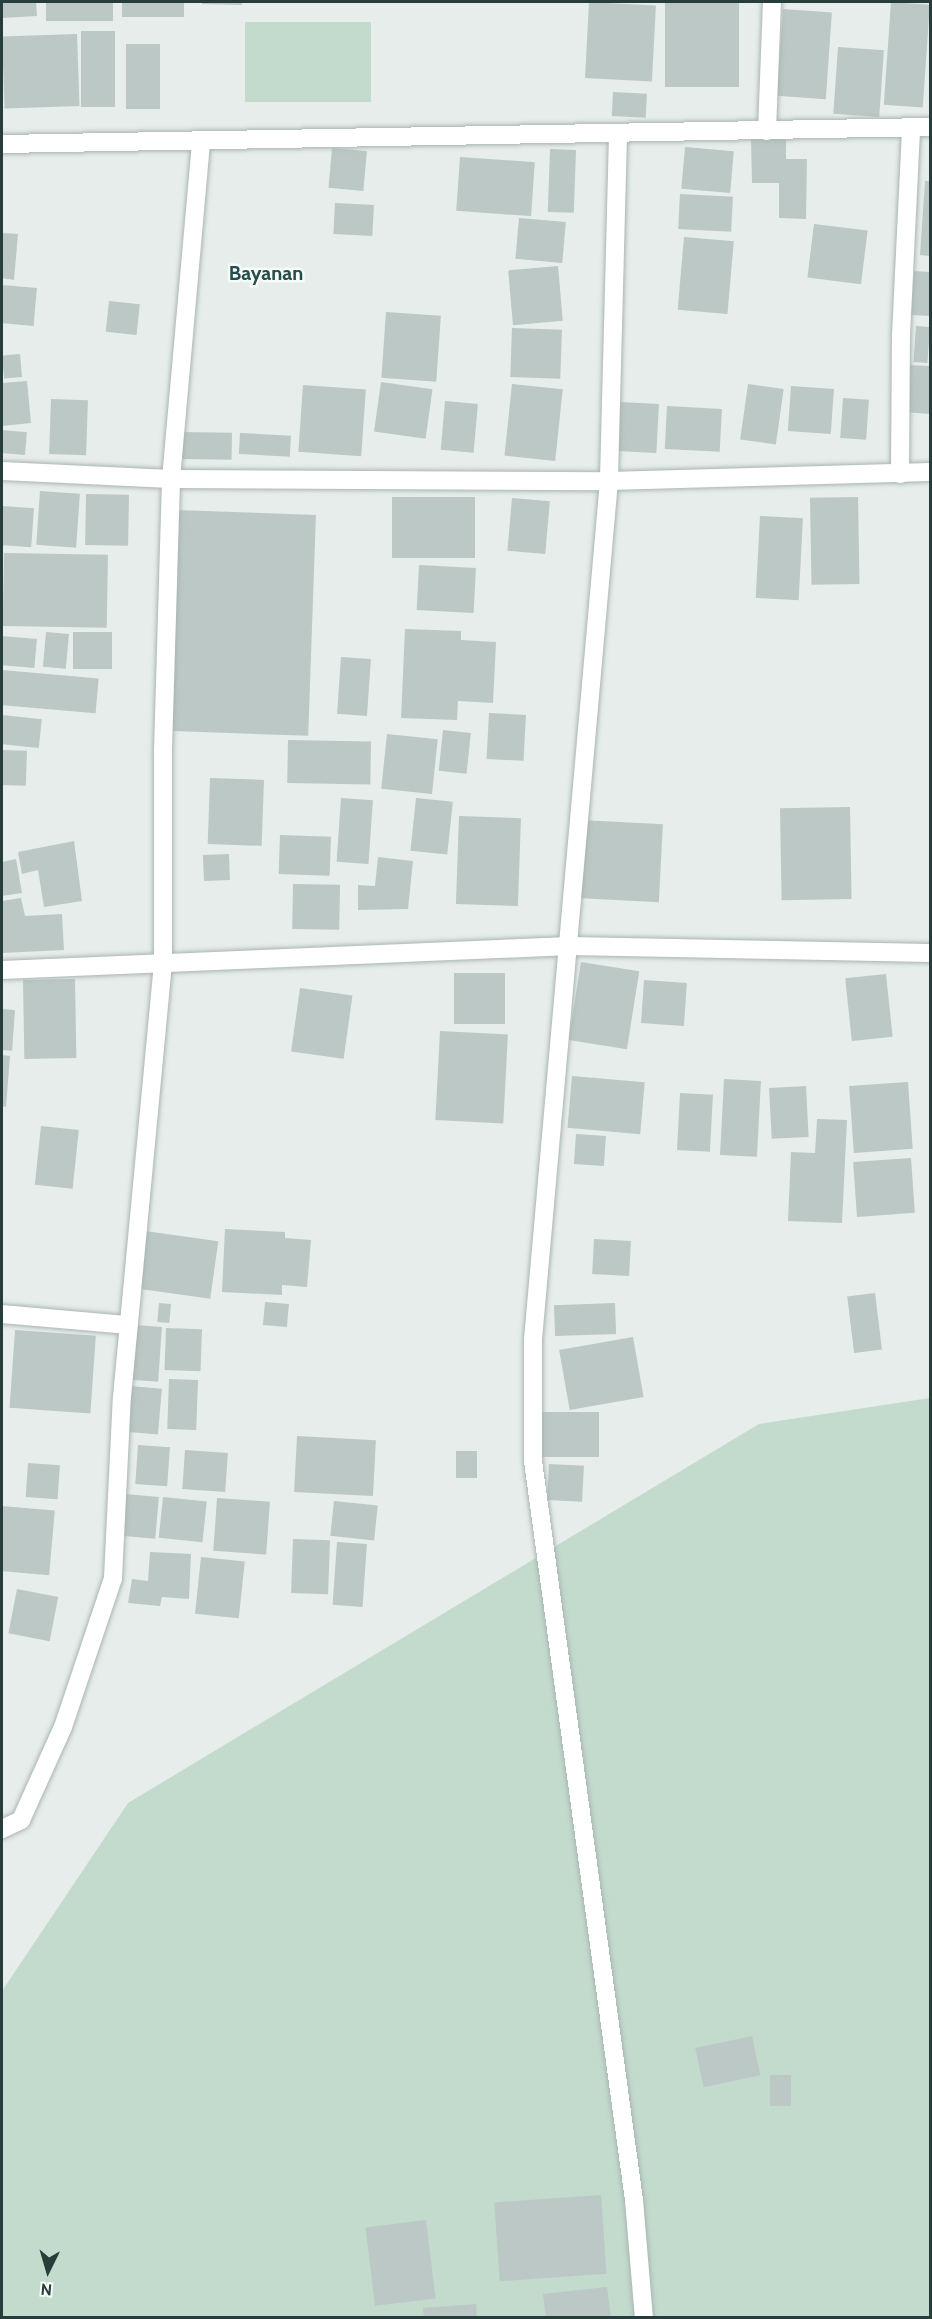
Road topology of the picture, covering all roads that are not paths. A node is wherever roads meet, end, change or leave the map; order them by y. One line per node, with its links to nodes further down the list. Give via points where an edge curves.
1 (772, 2): 4 (street)
2 (930, 127): 3 (street)
3 (911, 128): 4 (street); 10 (street, via 901,335)
4 (767, 131): 5 (street)
5 (618, 135): 6 (street); 12 (street)
6 (201, 141): 7 (street); 11 (street)
7 (2, 144)
8 (2, 471): 11 (street)
9 (930, 472): 10 (street)
10 (900, 474): 12 (street)
11 (171, 479): 12 (street); 15 (street, via 163,750)
12 (609, 481): 13 (street)
13 (570, 946): 14 (street); 15 (street); 20 (street, via 533,1340 533,1461 632,2188)
14 (930, 953)
15 (163, 962): 16 (street); 18 (street)
16 (2, 970)
17 (2, 1314): 18 (street)
18 (129, 1324): 19 (street, via 113,1578 63,1727 21,1820)
19 (2, 1829)
20 (644, 2318)

